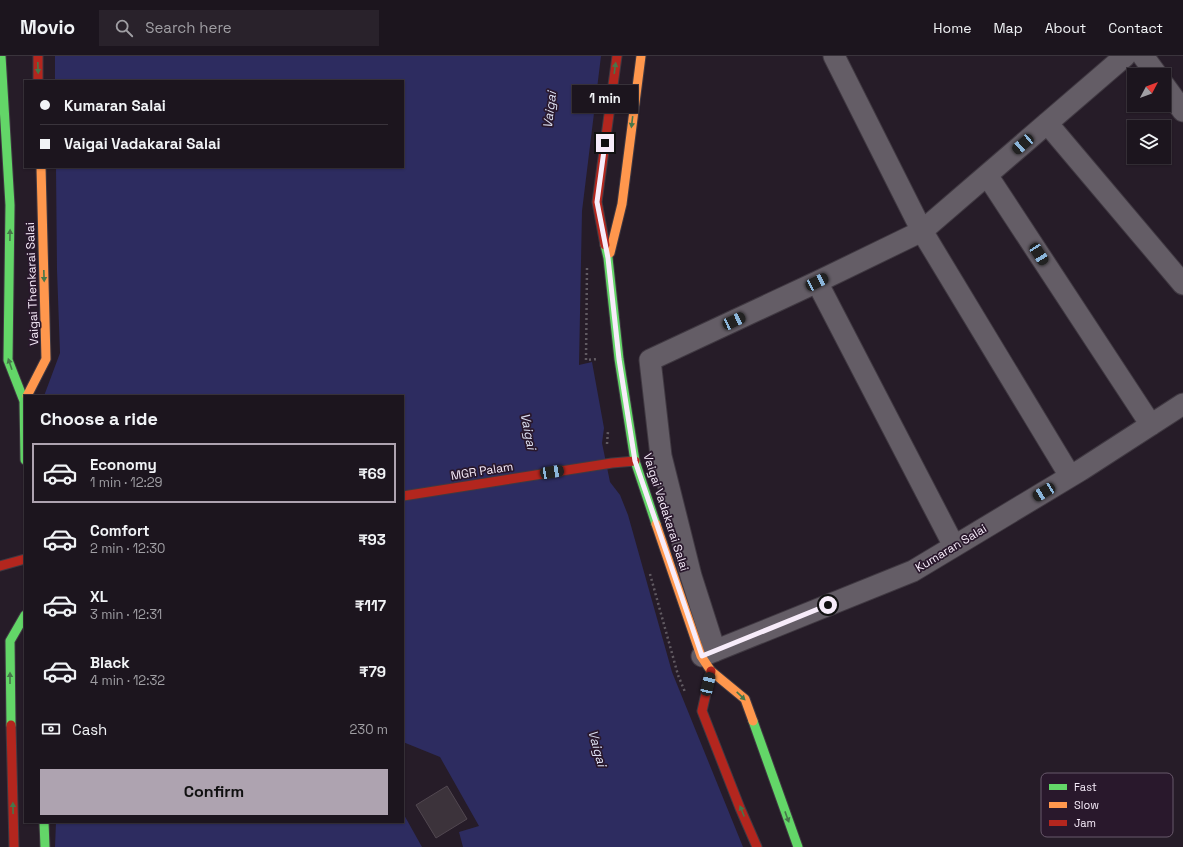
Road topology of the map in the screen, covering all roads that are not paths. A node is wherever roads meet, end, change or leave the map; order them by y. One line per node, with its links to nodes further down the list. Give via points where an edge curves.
1 (1, 56): 20 (main road, Vaigai Thenkarai Salai, one-way to 1, via 8,360 10,205)
2 (38, 56): 9 (main road, one-way to 9)
3 (617, 56): 16 (main road, Vaigai Vadakarai Salai, one-way to 3, via 597,202)
4 (641, 56): 16 (main road, Vaigai Vadakarai Salai, one-way to 16, via 622,204)
5 (834, 56): 15 (street)
6 (1125, 56): 12 (street)
7 (1143, 56): 8 (street)
8 (1152, 68)
9 (38, 80)
10 (1171, 95): 11 (street)
11 (1183, 111)
12 (1047, 123): 14 (street); 18 (street)
13 (41, 168): 19 (main road, Vaigai Thenkarai Salai, one-way to 19, via 46,359)
14 (987, 175): 15 (street); 22 (street)
15 (922, 231): 17 (street); 24 (street)
16 (608, 258): 23 (main road, Vaigai Vadakarai Salai, via 619,359)
17 (817, 282): 26 (street); 30 (street, via 650,360 661,456)
18 (1183, 284)
19 (27, 395)
20 (24, 397)
21 (1183, 404): 22 (street, Kumaran Salai)
22 (1151, 425): 24 (street, Kumaran Salai)
23 (635, 461): 25 (main road, MGR Palam); 30 (main road, Vaigai Vadakarai Salai, via 689,621)
24 (1070, 476): 26 (street, Kumaran Salai)
25 (404, 496)
26 (954, 546): 30 (street, Kumaran Salai, via 913,571)
27 (24, 559): 28 (main road)
28 (0, 566)
29 (24, 617): 32 (main road, one-way to 29, via 10,641)
30 (709, 660): 34 (main road, one-way to 30, via 702,710); 35 (main road, one-way to 35, via 745,699)
31 (44, 823): 33 (main road)
32 (14, 847)
33 (45, 847)
34 (757, 847)
35 (798, 847)

